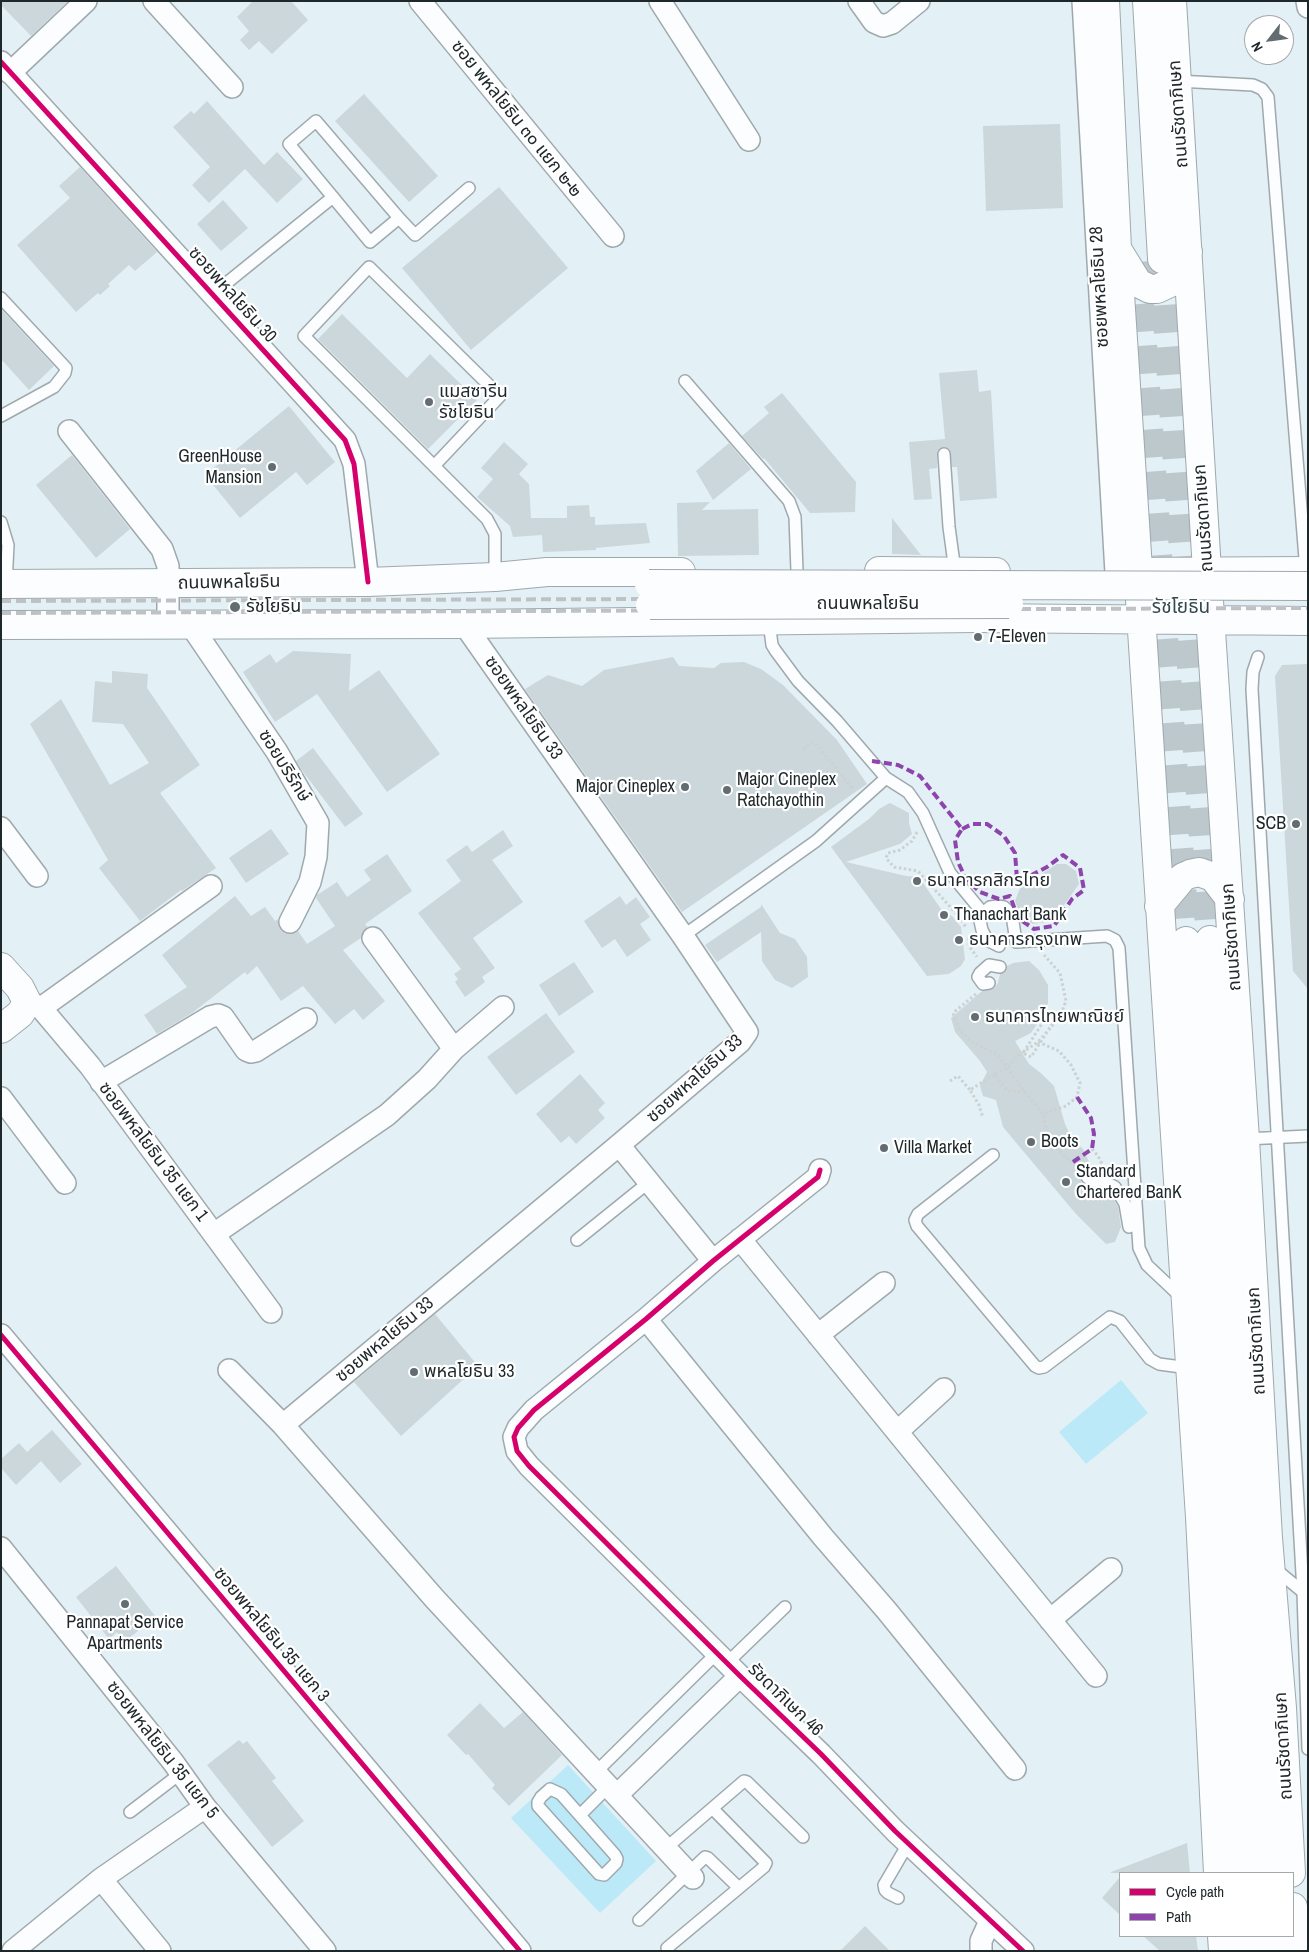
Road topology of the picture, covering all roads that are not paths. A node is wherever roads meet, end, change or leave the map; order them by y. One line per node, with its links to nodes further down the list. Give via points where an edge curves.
1 (86, 1): 14 (street)
2 (154, 1): 16 (street)
3 (420, 1): 21 (street, ซอย พหลโยธิน ๓๐ แยก ๒-๒)
4 (660, 1): 17 (street)
5 (859, 1): 6 (street, via 874,22 883,26 892,23)
6 (918, 1)
7 (1083, 1): 34 (street, ซอยพหลโยธิน 28)
8 (1105, 1): 22 (main road, ถนนรัชดาภิเษก)
9 (1123, 1): 22 (main road, ถนนรัชดาภิเษก)
10 (1147, 1): 22 (main road, ถนนรัชดาภิเษก)
11 (1172, 1): 15 (main road, ถนนรัชดาภิเษก)
12 (1307, 1): 13 (street)
13 (1308, 7)
14 (6, 68): 23 (street, ซอยพหลโยธิน 30)
15 (1177, 81): 22 (main road, ถนนรัชดาภิเษก); 35 (lane, via 1253,85 1268,97)
16 (232, 87)
17 (749, 140)
18 (469, 188): 20 (lane, via 415,235)
19 (333, 197): 20 (lane, via 370,242); 20 (lane, via 289,144 316,121); 23 (lane)
20 (398, 218)
21 (613, 236)
22 (1151, 255): 33 (main road, ถนนรัชดาภิเษก); 34 (main road, ถนนรัชดาภิเษก)
23 (213, 294): 38 (street, ซอยพหลโยธิน 30, via 345,440 354,464)
24 (1, 298): 26 (lane, via 66,368 66,373 54,387)
25 (685, 381): 31 (lane, via 789,501 795,517)
26 (1, 416)
27 (69, 431): 40 (street, via 162,549 168,566)
28 (944, 454): 32 (lane, via 949,527)
29 (434, 466): 29 (lane, via 500,396 370,267 304,336); 36 (lane, via 487,519 495,534)
30 (1, 522): 39 (lane, via 8,545)
31 (797, 571): 32 (main road, ถนนพหลโยธิน); 36 (main road, ถนนพหลโยธิน, via 547,572)
32 (963, 571): 34 (main road, ถนนพหลโยธิน); 43 (main road, via 983,600)
33 (1207, 571): 34 (main road, ถนนพหลโยธิน); 35 (main road, ถนนพหลโยธิน); 46 (main road, ถนนรัชดาภิเษก)
34 (1128, 572): 45 (main road, ถนนรัชดาภิเษก)
35 (1307, 576): 41 (main road, ถนนพหลโยธิน, bridge)
36 (495, 577): 37 (main road, ถนนพหลโยธิน)
37 (458, 578): 38 (main road, ถนนพหลโยธิน); 41 (main road, ถนนพหลโยธิน, via 487,586)
38 (368, 582): 40 (main road, ถนนพหลโยธิน)
39 (4, 584): 40 (main road, ถนนพหลโยธิน)
40 (167, 584): 48 (street)
41 (649, 595): 42 (main road, ถนนพหลโยธิน, bridge); 49 (main road, ถนนพหลโยธิน, via 466,606)
42 (1308, 603)
43 (976, 618): 44 (main road, ถนนพหลโยธิน); 45 (main road, ถนนพหลโยธิน)
44 (769, 619): 50 (main road, ถนนพหลโยธิน); 53 (lane, via 772,645 798,681)
45 (1142, 620): 46 (main road, ถนนพหลโยธิน); 58 (main road, ถนนรัชดาภิเษก)
46 (1210, 620): 47 (main road, ถนนพหลโยธิน); 57 (main road, ถนนรัชดาภิเษก)
47 (1308, 620)
48 (179, 624): 49 (main road, ถนนพหลโยธิน); 51 (main road, ถนนพหลโยธิน); 60 (street, ซอยบริรักษ์, via 277,752 318,823 310,882)
49 (433, 624): 50 (main road, ถนนพหลโยธิน)
50 (464, 624): 61 (street, ซอยพหลโยธิน 33)
51 (6, 625)
52 (1258, 657): 75 (lane, via 1252,689)
53 (886, 778): 59 (lane, via 908,792 923,813 950,873); 61 (lane, via 816,841)
54 (1, 828): 55 (street)
55 (36, 876)
56 (211, 886): 67 (street)
57 (1230, 898): 58 (main road, via 1213,877 1199,872 1183,877); 76 (main road, ถนนรัชดาภิเษก)
58 (1160, 906): 89 (main road, ถนนรัชดาภิเษก)
59 (983, 913): 63 (lane, via 980,921 983,933); 89 (lane, via 998,906 1009,910 1014,921 1016,942 1107,936 1120,948 1139,1248 1147,1265)
60 (290, 922)
61 (683, 936): 77 (street, ซอยพหลโยธิน 33, via 747,1032 740,1042)
62 (372, 938): 71 (street)
63 (999, 946)
64 (1, 967): 67 (main road)
65 (1000, 967): 66 (lane, via 989,965 984,968 978,977 983,984)
66 (989, 983)
67 (34, 1004): 70 (main road, via 26,1005); 72 (street, ซอยพหลโยธิน 35 แยก 1)
68 (503, 1007): 71 (street)
69 (306, 1019): 72 (street, via 251,1052 246,1050 223,1017 210,1017)
70 (1, 1029)
71 (454, 1049): 84 (street, via 387,1115)
72 (101, 1082): 84 (street, ซอยพหลโยธิน 35 แยก 1)
73 (1, 1098): 82 (street)
74 (1308, 1136): 75 (lane)
75 (1278, 1138): 76 (lane); 102 (lane)
76 (1245, 1139): 100 (main road, ถนนรัชดาภิเษก)
77 (619, 1145): 81 (street); 97 (street, ซอยพหลโยธิน 33)
78 (992, 1155): 94 (lane, via 918,1214 915,1220 922,1233 1035,1366 1044,1367 1110,1317 1120,1321 1150,1359 1159,1364)
79 (820, 1170): 85 (street, รัชดาภิเษก 46, via 818,1177)
80 (1087, 1177): 83 (lane, via 1092,1182 1101,1180 1115,1187 1126,1204)
81 (650, 1182): 86 (lane); 87 (street)
82 (65, 1183)
83 (1129, 1226)
84 (214, 1234): 90 (street, ซอยพหลโยธิน 35 แยก 1)
85 (740, 1239): 87 (street, รัชดาภิเษก 46); 93 (street)
86 (577, 1240)
87 (713, 1261): 91 (street, รัชดาภิเษก 46)
88 (884, 1283): 93 (street)
89 (1185, 1301): 94 (main road, ถนนรัชดาภิเษก)
90 (271, 1312)
91 (646, 1318): 105 (street, รัชดาภิเษก 46, via 534,1410 518,1428 514,1437 516,1450); 109 (street)
92 (1, 1335): 137 (street, ซอยพหลโยธิน 35 แยก 3)
93 (818, 1335): 98 (street)
94 (1189, 1368): 119 (main road, ถนนรัชดาภิเษก)
95 (229, 1370): 97 (street)
96 (944, 1389): 98 (street)
97 (283, 1425): 111 (street, via 434,1598)
98 (897, 1432): 104 (street)
99 (1, 1548): 110 (street, ซอยพหลโยธิน 35 แยก 5)
100 (1271, 1565): 102 (lane); 107 (main road, ถนนรัชดาภิเษก)
101 (1111, 1569): 104 (street)
102 (1306, 1591): 107 (lane)
103 (785, 1607): 105 (lane)
104 (1050, 1620): 106 (street)
105 (728, 1664): 111 (street); 111 (lane); 117 (street, รัชดาภิเษก 46)
106 (1096, 1676)
107 (1297, 1707): 108 (lane); 122 (main road, ถนนรัชดาภิเษก)
108 (1308, 1749)
109 (1015, 1769)
110 (181, 1774): 112 (street, ซอยพหลโยธิน 35 แยก 5); 114 (lane)
111 (607, 1784): 115 (lane); 118 (street)
112 (205, 1807): 124 (street); 136 (street, ซอยพหลโยธิน 35 แยก 5)
113 (713, 1809): 116 (lane, via 740,1783 747,1782); 118 (lane); 125 (lane, via 766,1863)
114 (130, 1812)
115 (580, 1815): 115 (lane, via 617,1859 604,1875 592,1867 538,1806 538,1802 550,1790 555,1790)
116 (803, 1837)
117 (908, 1844): 126 (lane, via 884,1885 888,1893); 128 (street, รัชดาภิเษก 46)
118 (666, 1848): 123 (street)
119 (1218, 1872)
120 (1245, 1872): 121 (main road, ถนนรัชดาภิเษก, via 1198,940 1248,1548)
121 (1266, 1872)
122 (1291, 1872)
123 (691, 1875): 125 (lane, via 704,1857 708,1858); 127 (lane)
124 (102, 1879): 134 (street); 135 (street)
125 (738, 1887): 133 (lane)
126 (898, 1898)
127 (639, 1920)
128 (990, 1921): 138 (street, via 981,1942); 139 (street, รัชดาภิเษก 46)
129 (1294, 1929): 143 (main road)
130 (1222, 1937): 140 (main road)
131 (1249, 1937): 141 (main road)
132 (1270, 1937): 142 (main road)
133 (667, 1948)
134 (13, 1951)
135 (160, 1951)
136 (324, 1951)
137 (520, 1951)
138 (981, 1951)
139 (1023, 1951)
140 (1223, 1951)
141 (1250, 1951)
142 (1271, 1951)
143 (1295, 1951)

